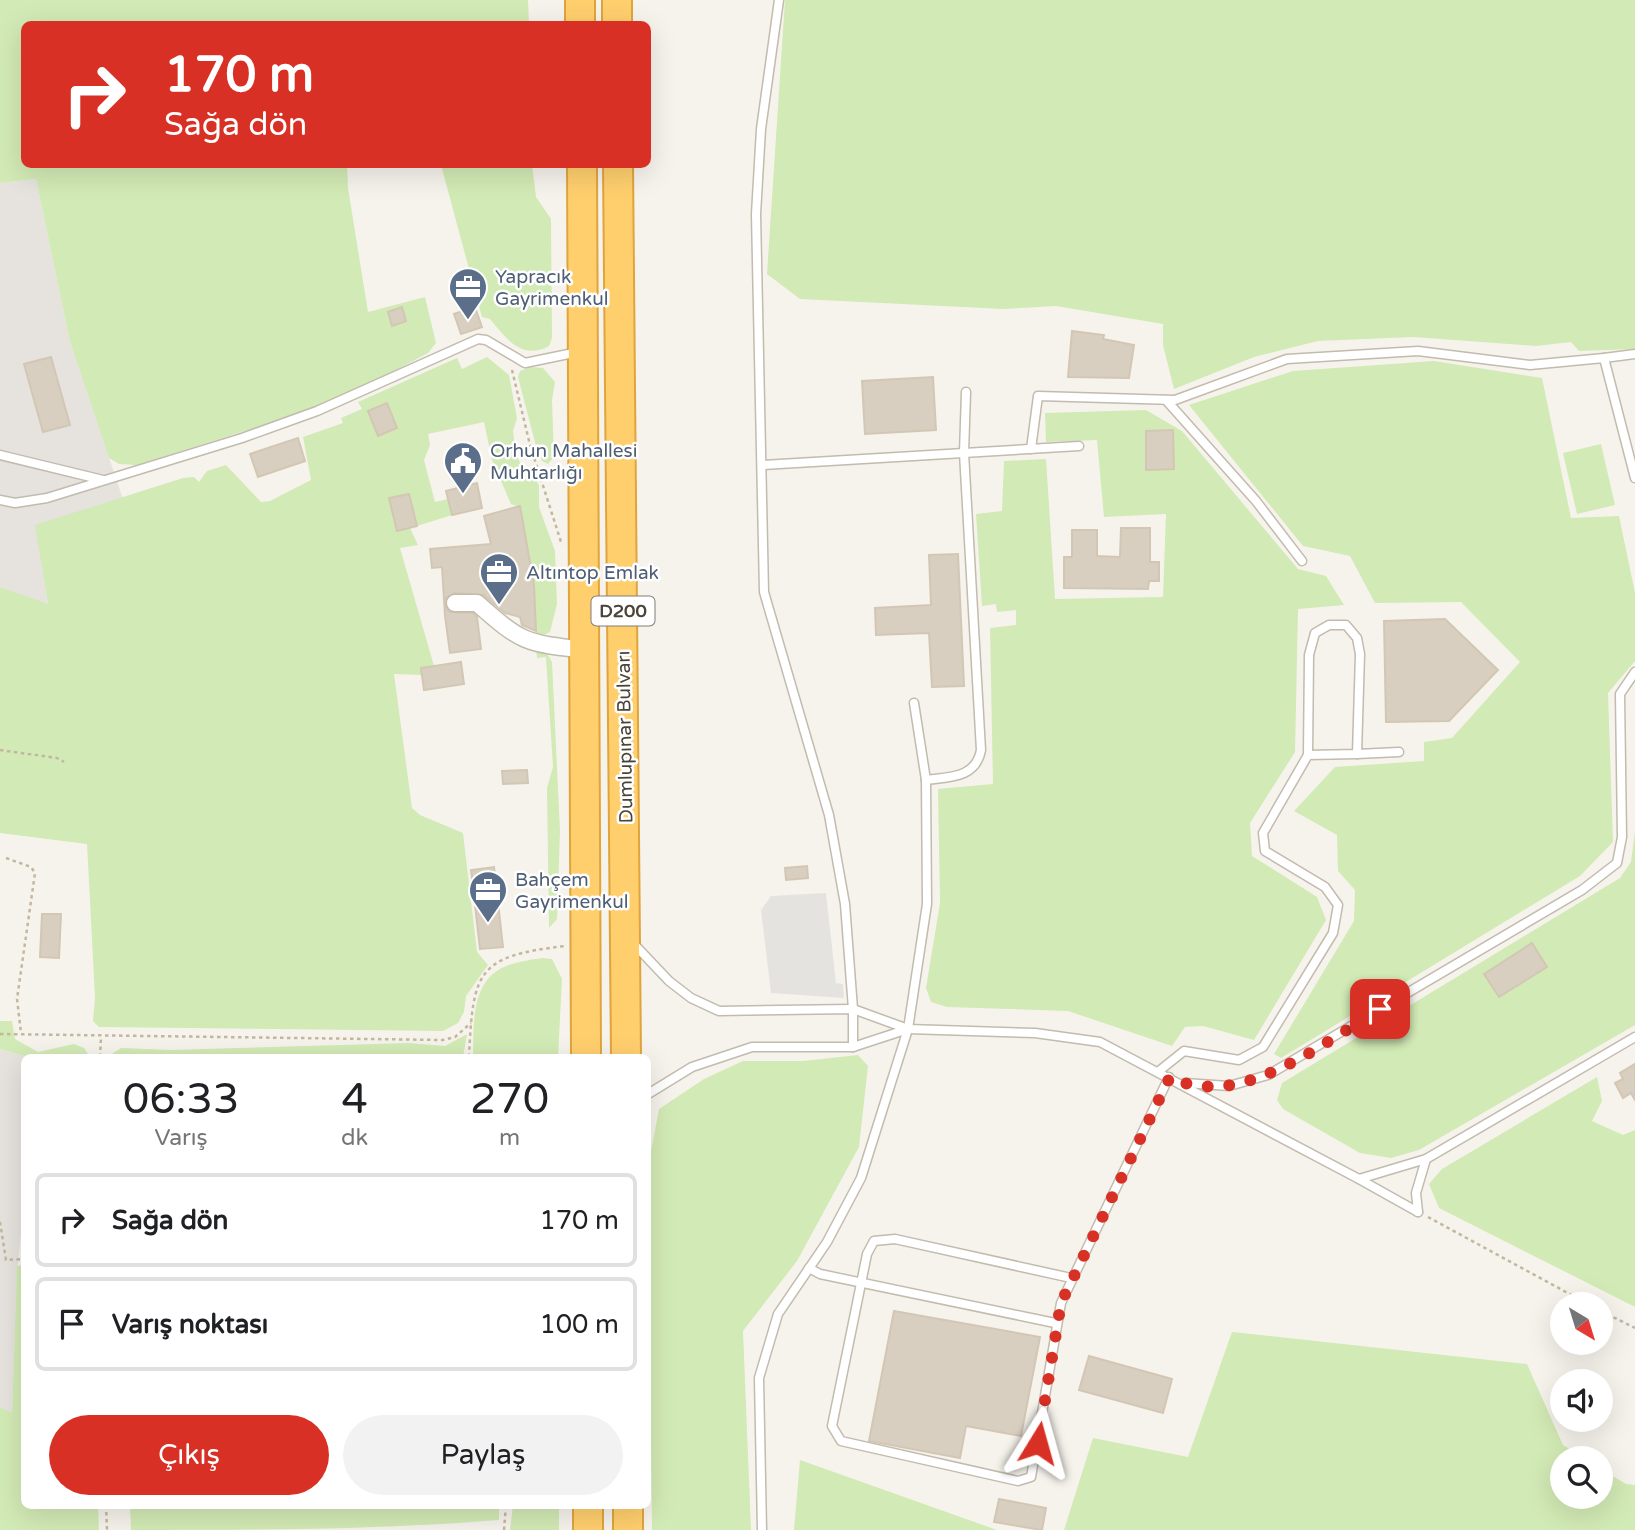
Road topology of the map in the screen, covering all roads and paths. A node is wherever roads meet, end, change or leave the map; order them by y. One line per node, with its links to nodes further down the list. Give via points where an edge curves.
1 (580, 0): 4 (highway)
2 (617, 0): 5 (highway)
3 (779, 0): 18 (lane, via 761,129 756,214)
4 (580, 21)
5 (617, 21)
6 (582, 168): 9 (highway, Dumlupınar Bulvarı)
7 (618, 168): 35 (highway, Dumlupınar Bulvarı / D200)
8 (503, 351): 9 (lane, via 525,363); 20 (lane, via 486,340 471,341 317,411); 22 (path, via 514,374)
9 (584, 351): 25 (highway, Dumlupınar Bulvarı)
10 (1635, 354): 11 (lane)
11 (1604, 358): 13 (lane, via 1530,365 1418,351 1287,359); 19 (lane)
12 (966, 392): 16 (lane)
13 (1166, 400): 15 (lane, via 1038,396); 23 (lane, via 1256,501)
14 (1079, 446): 15 (lane)
15 (1031, 449): 16 (lane)
16 (964, 453): 18 (lane); 33 (lane, via 981,750 979,762 965,774)
17 (0, 455): 20 (lane)
18 (763, 465): 37 (lane, via 764,592 829,815 845,904)
19 (1635, 478)
20 (103, 480): 21 (lane, via 32,502)
21 (0, 500)
22 (562, 548)
23 (1302, 561)
24 (455, 603): 25 (street, via 477,603 502,628 536,644)
25 (585, 650): 36 (highway, Dumlupınar Bulvarı)
26 (1635, 672): 51 (lane, via 1620,694 1622,837 1617,863 1582,890 1268,1075 1229,1086)
27 (914, 703): 33 (lane)
28 (0, 750): 32 (path)
29 (1399, 752): 30 (lane)
30 (1357, 754): 31 (lane); 31 (lane, via 1357,638 1346,625 1329,625 1315,633 1309,655)
31 (1308, 755): 49 (lane, via 1263,833 1265,851 1325,887 1338,905 1333,933 1263,1047 1239,1060 1184,1051)
32 (64, 762)
33 (926, 780): 39 (lane, via 927,904)
34 (6, 858): 41 (path, via 36,873 17,999)
35 (626, 936): 37 (lane, via 669,981 719,1011); 48 (highway, Dumlupınar Bulvarı / D200)
36 (586, 944): 38 (path, via 520,951 496,961 478,980); 47 (highway, Dumlupınar Bulvarı)
37 (853, 1009): 39 (lane); 44 (lane)
38 (471, 1023): 42 (path, via 455,1037 443,1040); 46 (path)
39 (908, 1029): 44 (lane); 49 (lane, via 1035,1033 1100,1042); 58 (lane, via 861,1178)
40 (0, 1034): 41 (path)
41 (21, 1034): 42 (path)
42 (101, 1037): 45 (path)
43 (1635, 1037): 53 (lane)
44 (853, 1047): 52 (lane, via 752,1047 692,1067)
45 (100, 1054)
46 (469, 1054)
47 (586, 1054)
48 (626, 1054)
49 (1159, 1071): 50 (lane)
50 (1170, 1077): 51 (lane); 59 (lane)
51 (1182, 1083): 54 (lane)
52 (651, 1092)
53 (1426, 1159): 54 (lane); 55 (lane, via 1416,1193)
54 (1359, 1180): 55 (lane)
55 (1418, 1212): 61 (path)
56 (0, 1222): 57 (path, via 6,1260)
57 (21, 1259)
58 (809, 1268): 60 (lane, via 820,1275); 73 (lane, via 778,1314 760,1378)
59 (1071, 1278): 60 (lane, via 884,1238 874,1241 867,1254); 63 (lane)
60 (862, 1283): 63 (lane); 63 (lane, via 834,1434 841,1441 1018,1481 1031,1477 1034,1467)
61 (1566, 1292)
62 (1614, 1318): 64 (path)
63 (1055, 1323)
64 (1635, 1328)
65 (106, 1509): 69 (path)
66 (506, 1509): 70 (path)
67 (588, 1509): 71 (highway)
68 (628, 1509): 72 (highway)
69 (107, 1530)
70 (504, 1530)
71 (588, 1530)
72 (628, 1530)
73 (762, 1530)

